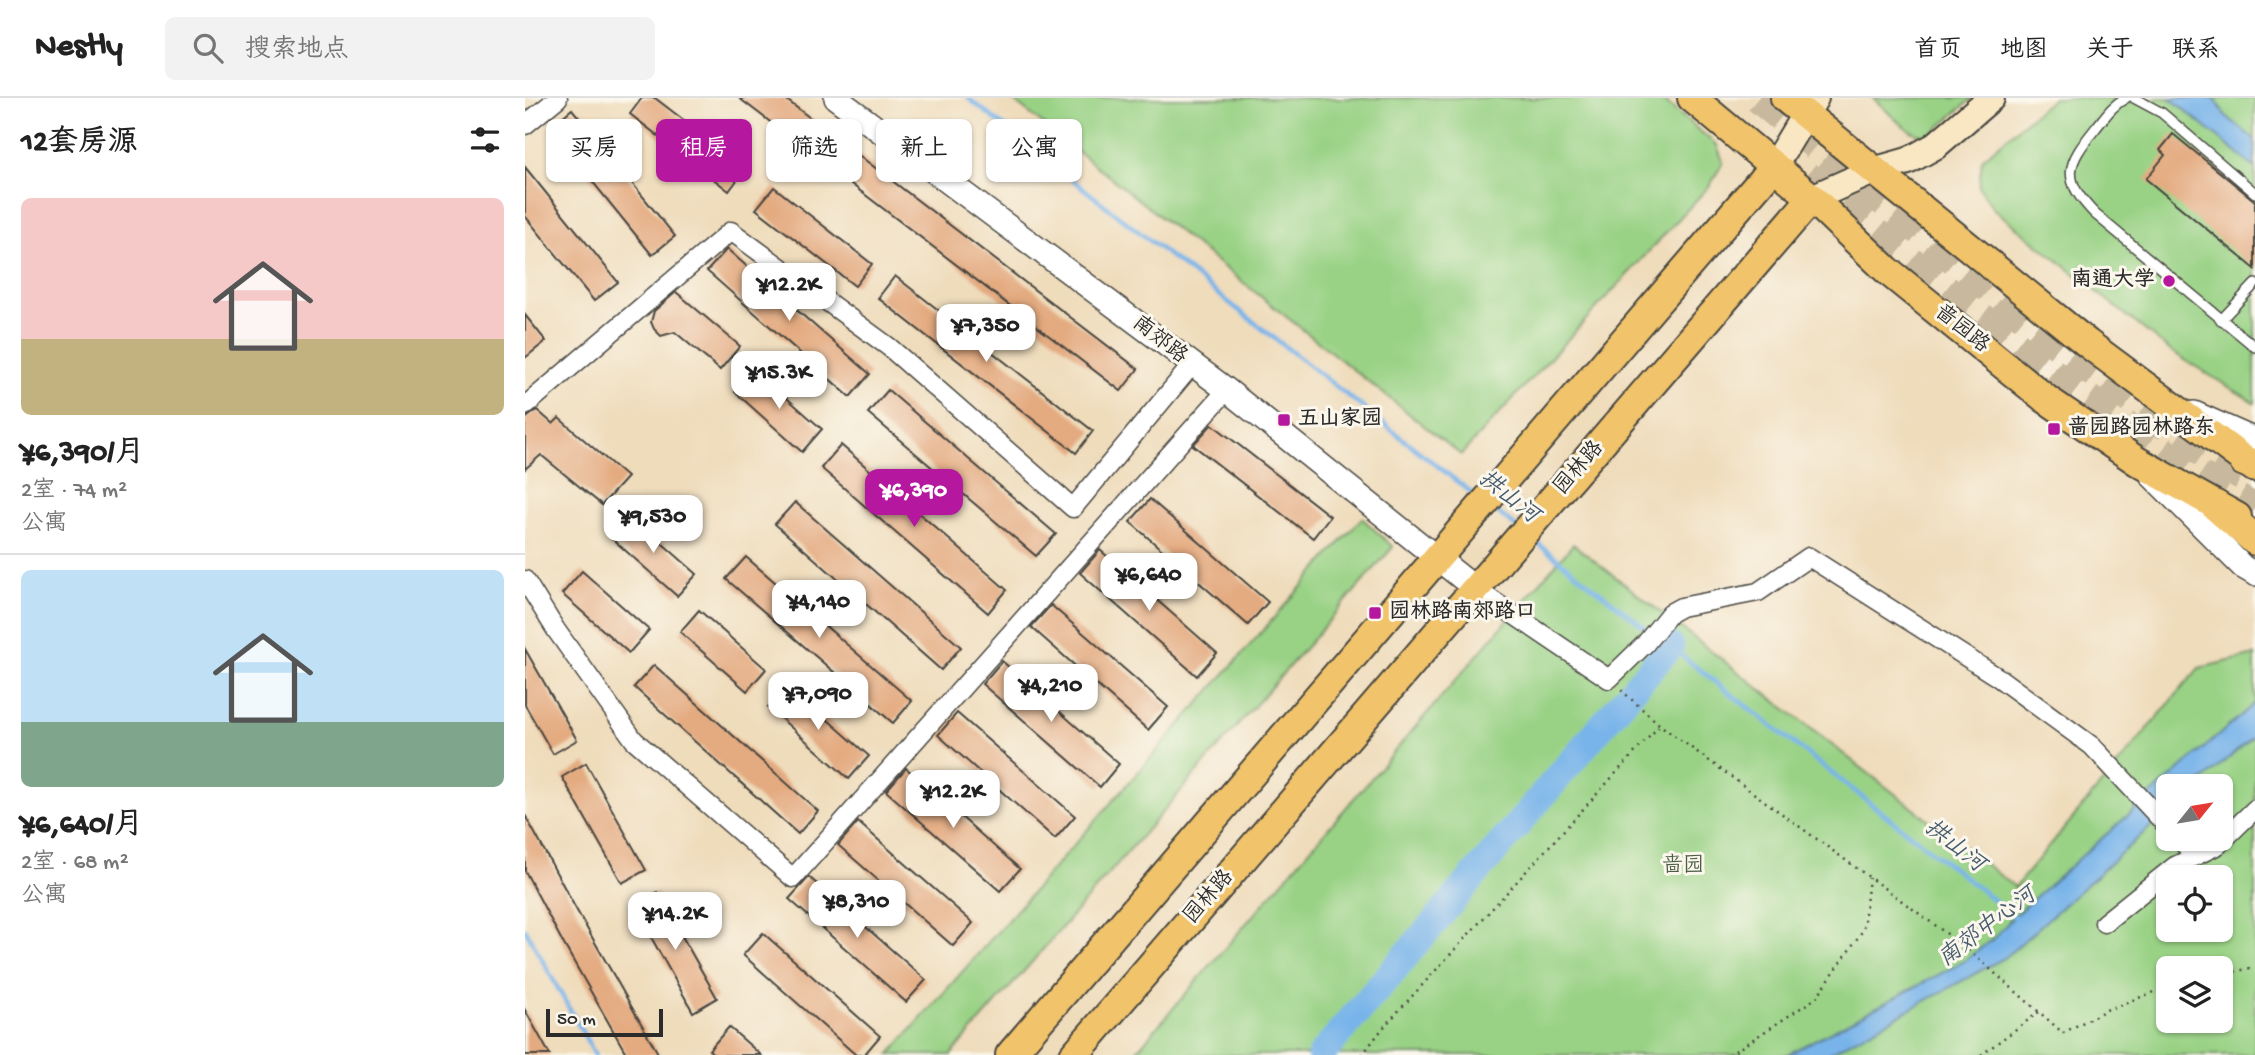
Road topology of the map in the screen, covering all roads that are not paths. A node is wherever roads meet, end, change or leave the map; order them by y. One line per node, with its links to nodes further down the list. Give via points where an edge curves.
1 (558, 98): 8 (street)
2 (836, 98): 16 (street, 南郊路)
3 (1692, 98): 9 (main road, 啬园路)
4 (1991, 98): 10 (main road, 园林路, via 1935,146)
5 (2126, 98): 14 (lane, via 2074,156 2072,181 2078,196)
6 (2134, 98): 11 (lane, via 2162,113)
7 (1802, 104): 9 (main road); 10 (main road)
8 (525, 125)
9 (1774, 166): 12 (main road, 啬园路); 24 (main road)
10 (1873, 171): 12 (main road, 园林路); 19 (main road, via 2160,398)
11 (2255, 193)
12 (1812, 198): 20 (main road, 啬园路, via 1888,271 2046,399); 27 (main road, 园林路)
13 (2255, 284): 14 (lane)
14 (2221, 320): 15 (lane)
15 (2255, 347)
16 (1191, 366): 17 (street, 南郊路); 18 (street, via 1073,508 888,346 731,232)
17 (1227, 390): 24 (street, 南郊路); 26 (street, via 793,878 634,740)
18 (525, 407)
19 (2252, 458)
20 (2137, 461): 21 (main road, 啬园路); 25 (street)
21 (2216, 506): 22 (main road, 啬园路); 23 (highway)
22 (2255, 527)
23 (2255, 540)
24 (1438, 557): 27 (street, 南郊路); 33 (main road)
25 (2255, 574)
26 (525, 580)
27 (1477, 590): 29 (street, via 1609,679 1670,613 1758,592 1809,557 1999,678 2092,746); 34 (main road, 园林路)
28 (2255, 809): 31 (street, via 2218,845)
29 (2156, 814)
30 (2191, 851): 31 (street)
31 (2195, 856): 32 (street, via 2175,866)
32 (2104, 923)
33 (1010, 1055)
34 (1074, 1055)

